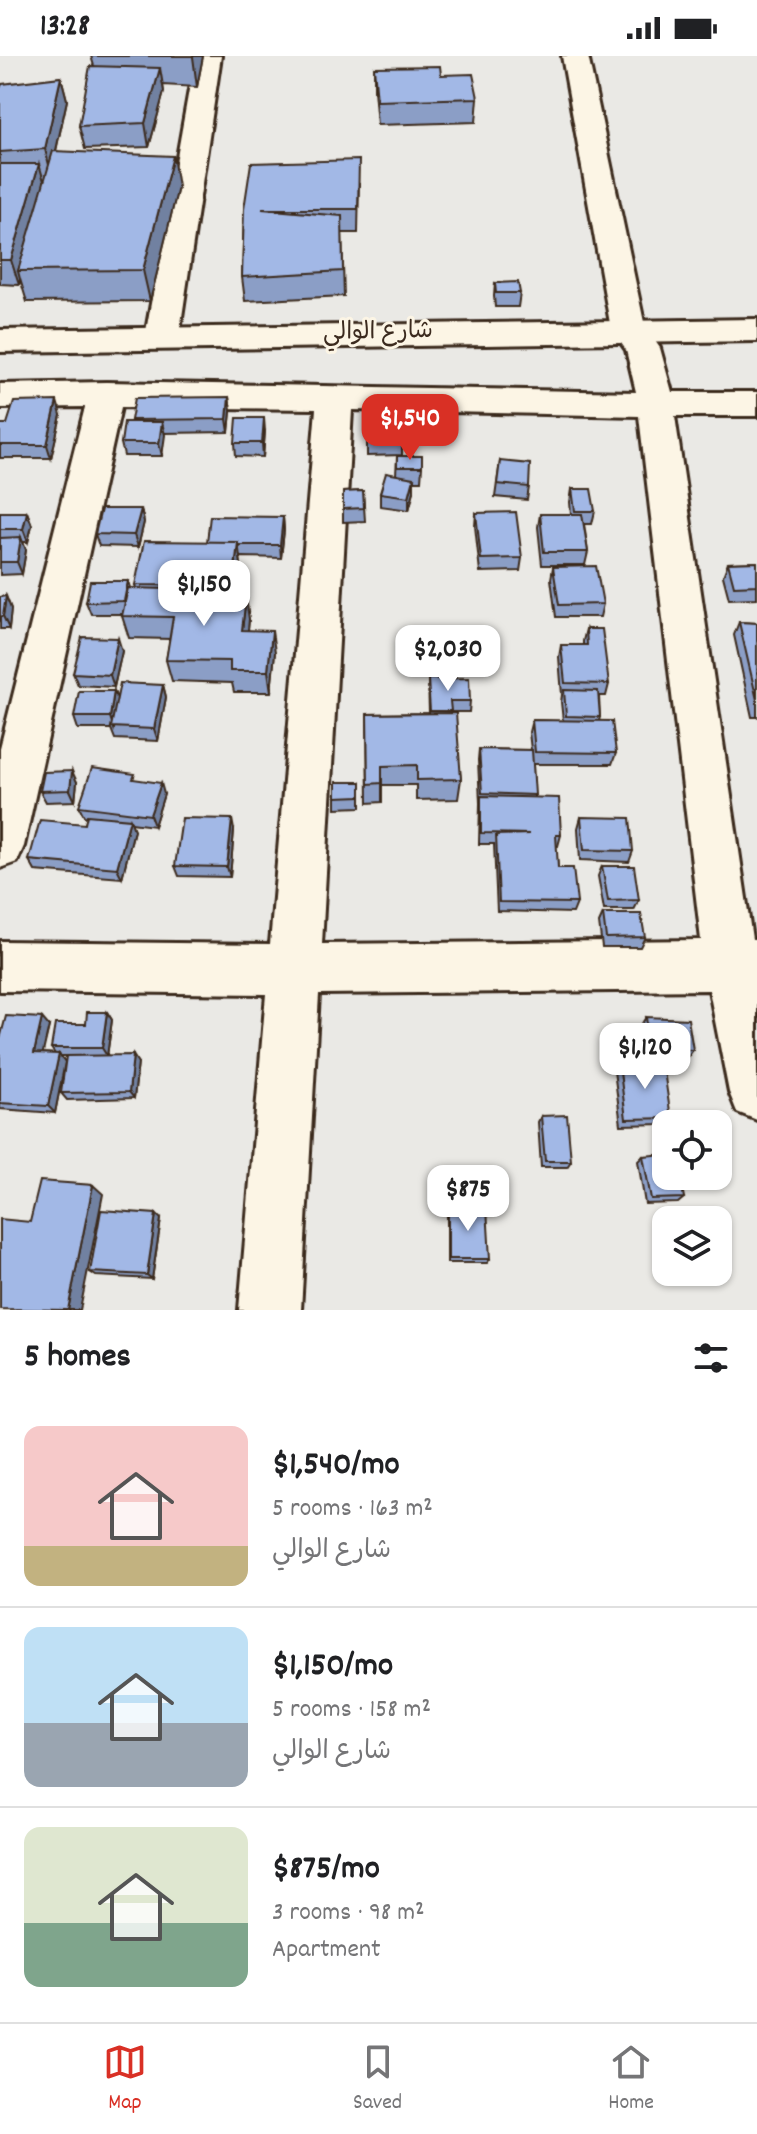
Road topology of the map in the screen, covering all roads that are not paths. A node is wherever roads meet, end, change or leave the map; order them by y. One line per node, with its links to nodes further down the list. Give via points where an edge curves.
1 (208, 56): 4 (street)
2 (575, 56): 6 (street)
3 (757, 330): 6 (street, شارع الوالي)
4 (162, 337): 5 (street, شارع الوالي); 6 (street, شارع الوالي)
5 (0, 341)
6 (645, 367): 9 (street); 10 (street); 12 (street)
7 (106, 394): 8 (street); 9 (street); 11 (street)
8 (0, 396)
9 (335, 398): 14 (street)
10 (757, 404)
11 (0, 846)
12 (743, 964): 14 (street); 15 (street)
13 (0, 966): 14 (street)
14 (296, 969): 16 (street)
15 (757, 1092)
16 (270, 1310)

